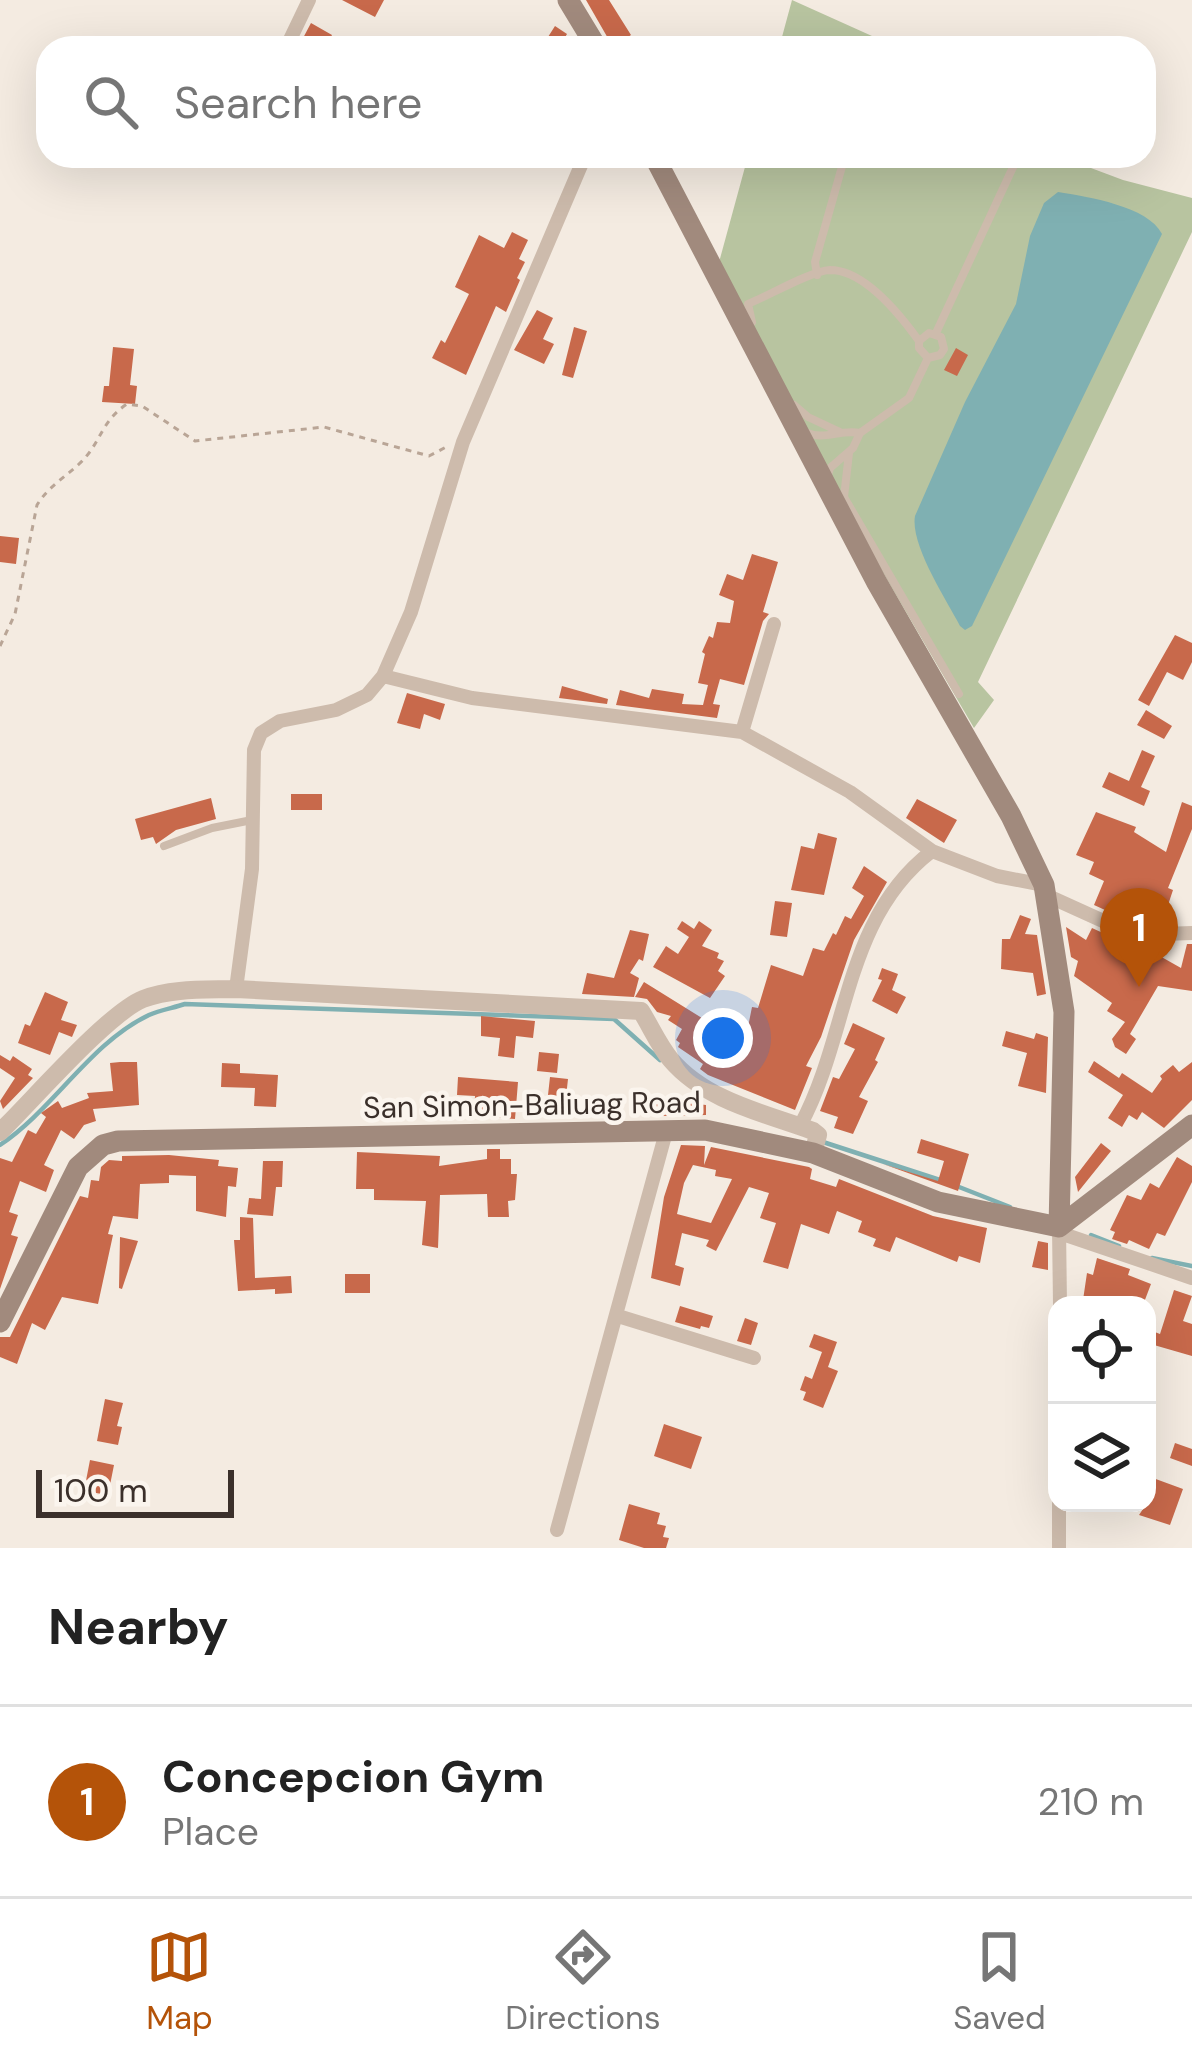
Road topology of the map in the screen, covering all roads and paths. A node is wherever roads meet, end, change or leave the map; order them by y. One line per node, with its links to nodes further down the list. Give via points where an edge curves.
1 (309, 0): 3 (street)
2 (568, 0): 4 (main road)
3 (292, 36)
4 (590, 36)
5 (580, 168): 16 (street)
6 (660, 168): 13 (main road)
7 (841, 168): 9 (lane)
8 (1013, 168): 10 (lane)
9 (817, 275): 11 (lane, via 847,274 872,290); 14 (lane, via 746,306 796,409)
10 (936, 333): 11 (lane); 12 (lane, via 944,349)
11 (919, 341): 12 (lane)
12 (928, 358): 15 (lane, via 904,404)
13 (795, 429): 14 (lane, via 815,437); 18 (main road)
14 (840, 432): 15 (lane)
15 (860, 433): 17 (lane)
16 (463, 442): 20 (path, via 429,456 324,427 195,441 127,404 37,505 15,614); 21 (street)
17 (849, 452): 18 (lane); 22 (lane, via 844,497)
18 (825, 483): 27 (main road)
19 (774, 624): 23 (street)
20 (0, 646)
21 (383, 676): 23 (street, via 472,698); 24 (street, via 351,703 261,733)
22 (959, 694)
23 (742, 732): 26 (street, via 850,792)
24 (253, 820): 25 (lane); 29 (street)
25 (164, 846)
26 (932, 851): 27 (street); 33 (street, via 895,883 856,959)
27 (1046, 890): 28 (street, via 1134,935); 34 (main road, via 1064,1012)
28 (1192, 932)
29 (236, 989): 31 (street, via 140,1000); 33 (street, via 641,1011 695,1082)
30 (1192, 1125): 34 (main road)
31 (0, 1132)
32 (666, 1132): 33 (main road, San Simon-Baliuag Road); 36 (main road, San Simon-Baliuag Road, via 118,1141 78,1167); 38 (street)
33 (810, 1138): 34 (main road, San Simon-Baliuag Road, via 938,1202)
34 (1059, 1230): 35 (street); 37 (street)
35 (1192, 1278)
36 (7, 1288): 39 (main road, San Simon-Baliuag Road)
37 (1060, 1296)
38 (618, 1316): 40 (street); 42 (street)
39 (0, 1322)
40 (754, 1358)
41 (1060, 1512): 43 (street)
42 (557, 1530)
43 (1059, 1548)

